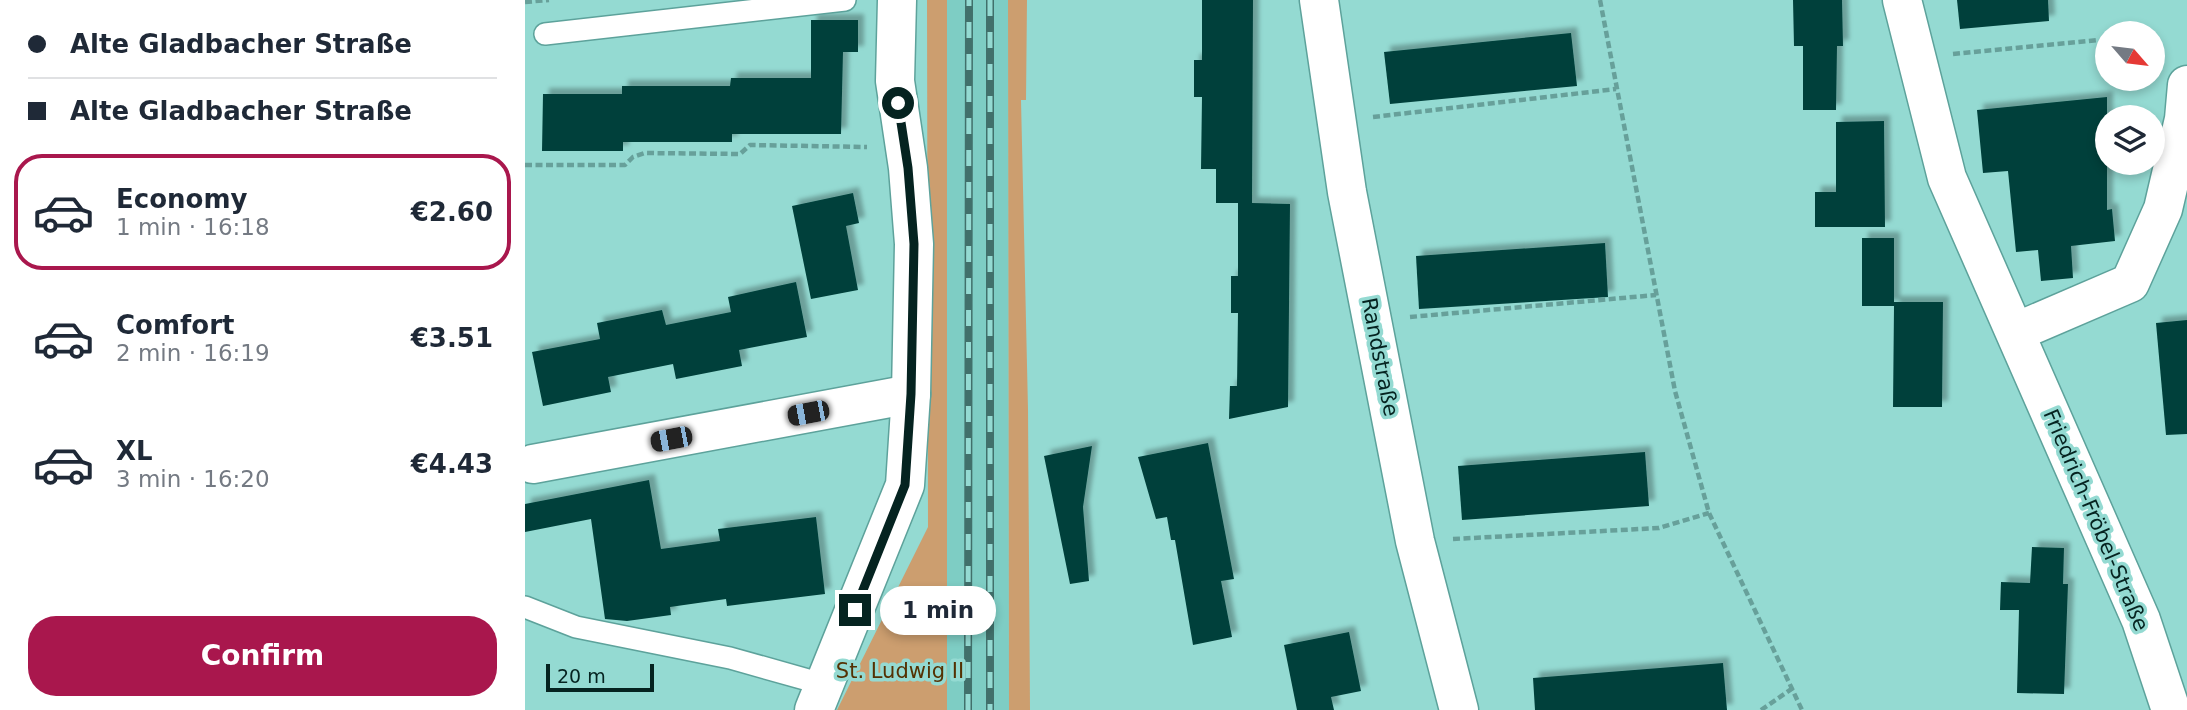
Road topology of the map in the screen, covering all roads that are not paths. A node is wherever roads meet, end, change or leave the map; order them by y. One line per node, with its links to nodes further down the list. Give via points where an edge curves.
1 (845, 0): 5 (lane)
2 (897, 0): 8 (street, via 895,81 914,244)
3 (1319, 0): 12 (street, Randstraße, via 1347,192 1415,541)
4 (1902, 0): 7 (street, Friedrich-Fröbel-Straße, via 1947,178)
5 (545, 34)
6 (2187, 85): 7 (street, via 2185,120 2163,209 2130,283)
7 (2016, 332): 13 (street, Friedrich-Fröbel-Straße, via 2065,454 2141,620)
8 (911, 394): 9 (street); 11 (street, via 905,485)
9 (533, 464)
10 (525, 607): 11 (lane, via 576,627 730,658)
11 (820, 697)
12 (1459, 710)
13 (2171, 710)

